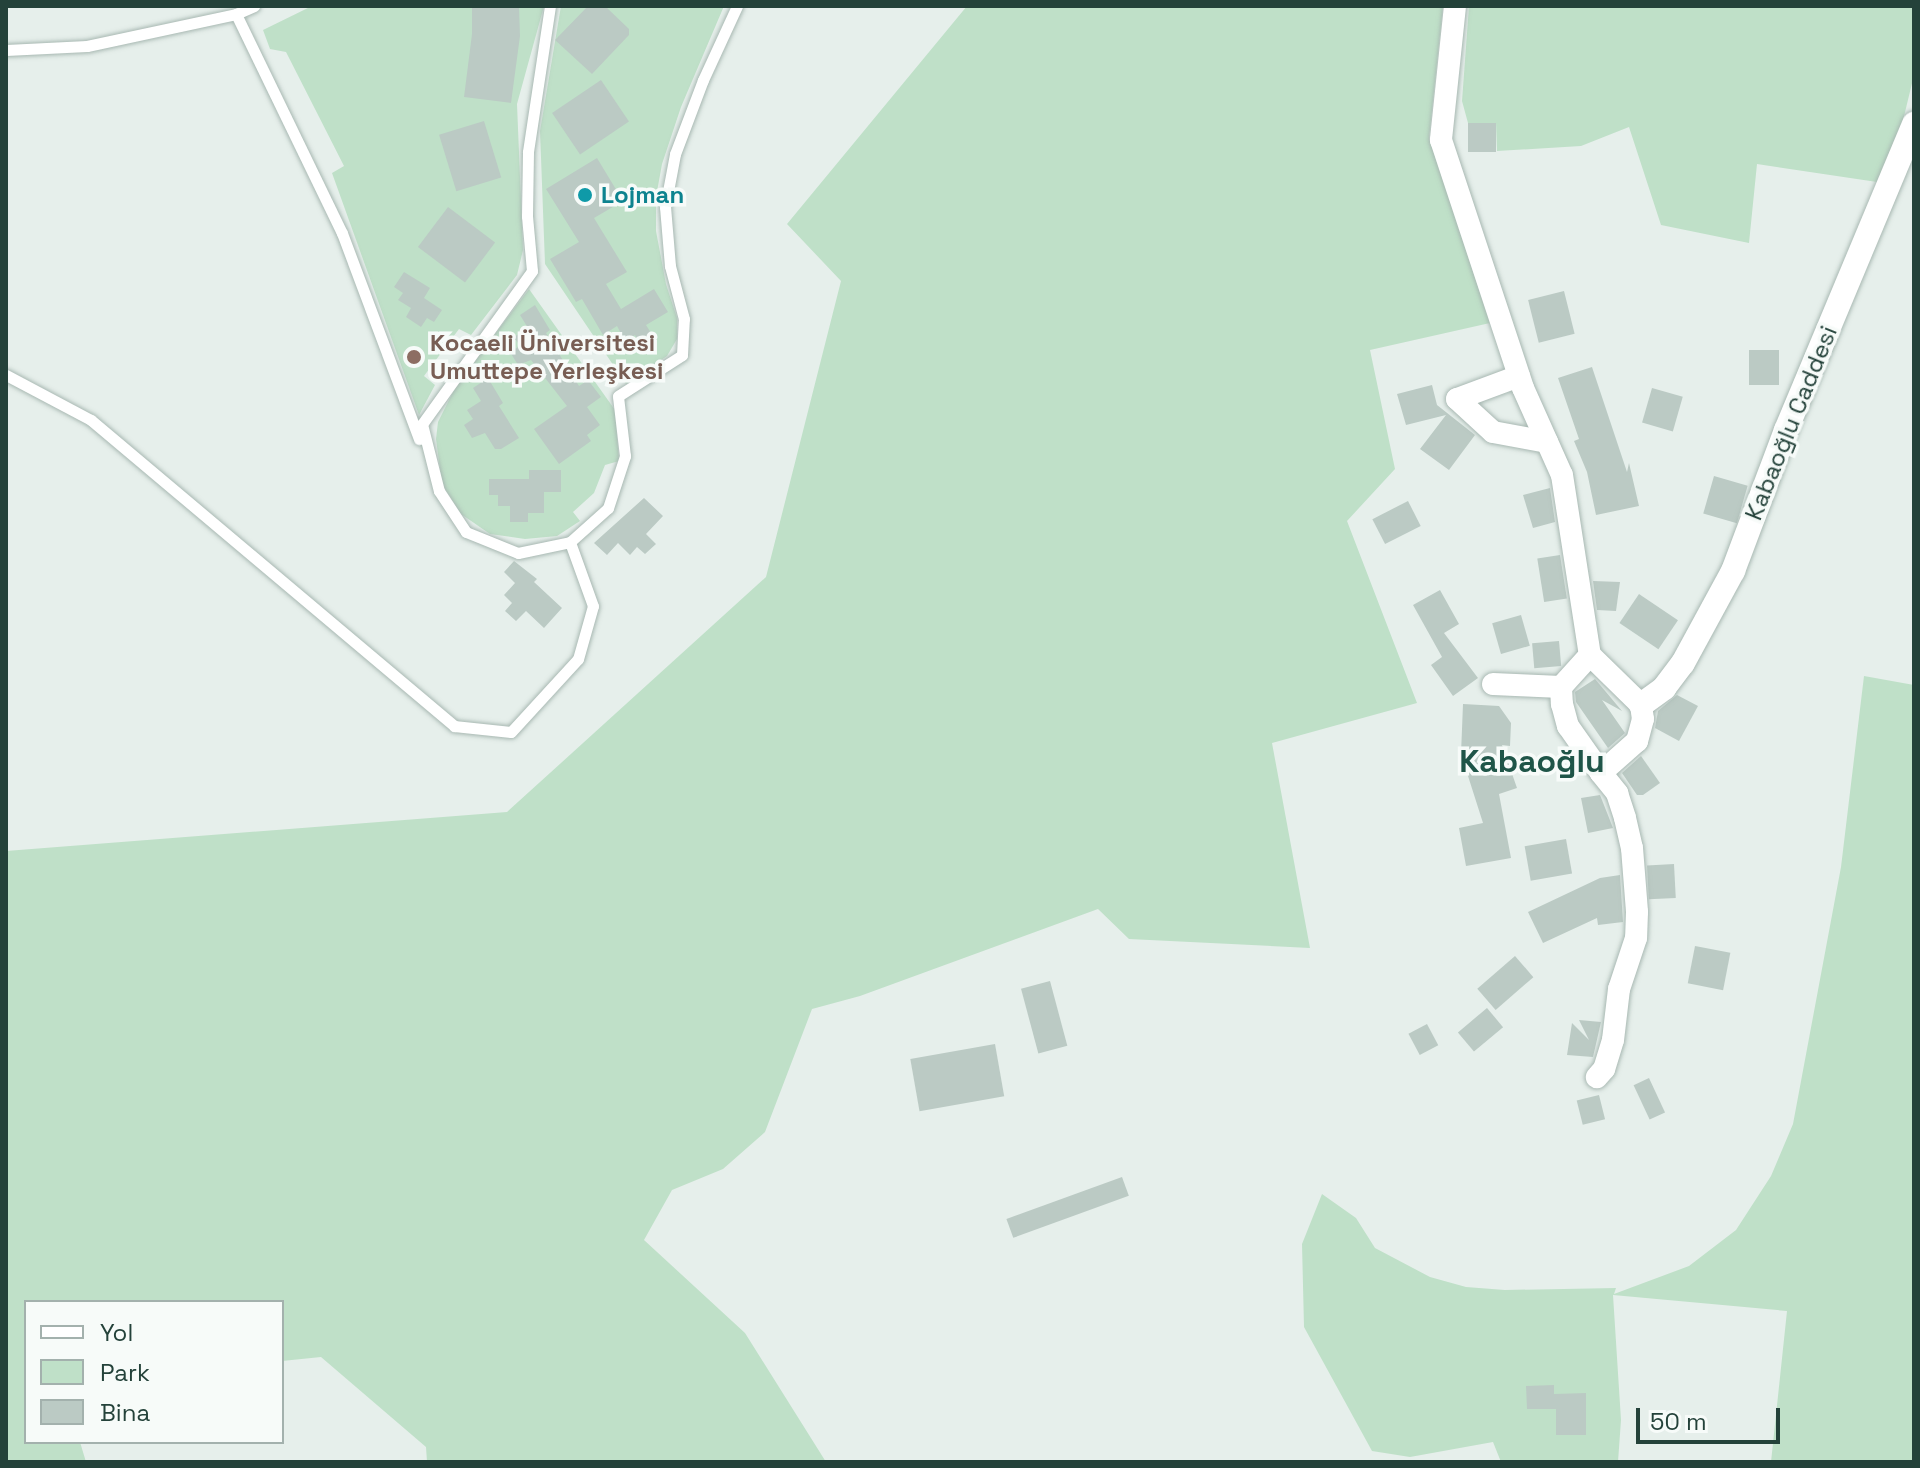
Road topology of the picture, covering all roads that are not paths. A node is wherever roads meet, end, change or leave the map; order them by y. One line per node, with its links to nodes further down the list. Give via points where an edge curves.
1 (254, 6): 5 (lane)
2 (550, 6): 11 (lane, via 528,152 532,271 422,424)
3 (737, 6): 12 (lane, via 675,154 665,207 670,266 684,319 682,355 618,396 625,456 621,469 608,508)
4 (1455, 6): 9 (street, via 1441,140)
5 (236, 14): 6 (lane, via 87,46); 11 (lane, via 342,233)
6 (6, 50)
7 (1914, 124): 16 (street, Kabaoğlu Caddesi, via 1733,571 1683,663 1664,688)
8 (6, 375): 12 (lane, via 91,420 454,726 511,732 578,659 593,606)
9 (1519, 376): 10 (street); 10 (street, via 1457,399 1493,432)
10 (1547, 442): 13 (street, via 1562,475)
11 (439, 491): 12 (lane, via 466,532 518,553)
12 (570, 542)
13 (1590, 655): 15 (street); 16 (street)
14 (1493, 684): 15 (street)
15 (1561, 687): 17 (street, via 1568,726)
16 (1641, 705): 17 (street, via 1637,741)
17 (1601, 773): 18 (street, via 1617,793 1625,818 1637,912 1613,1040)
18 (1597, 1077)

